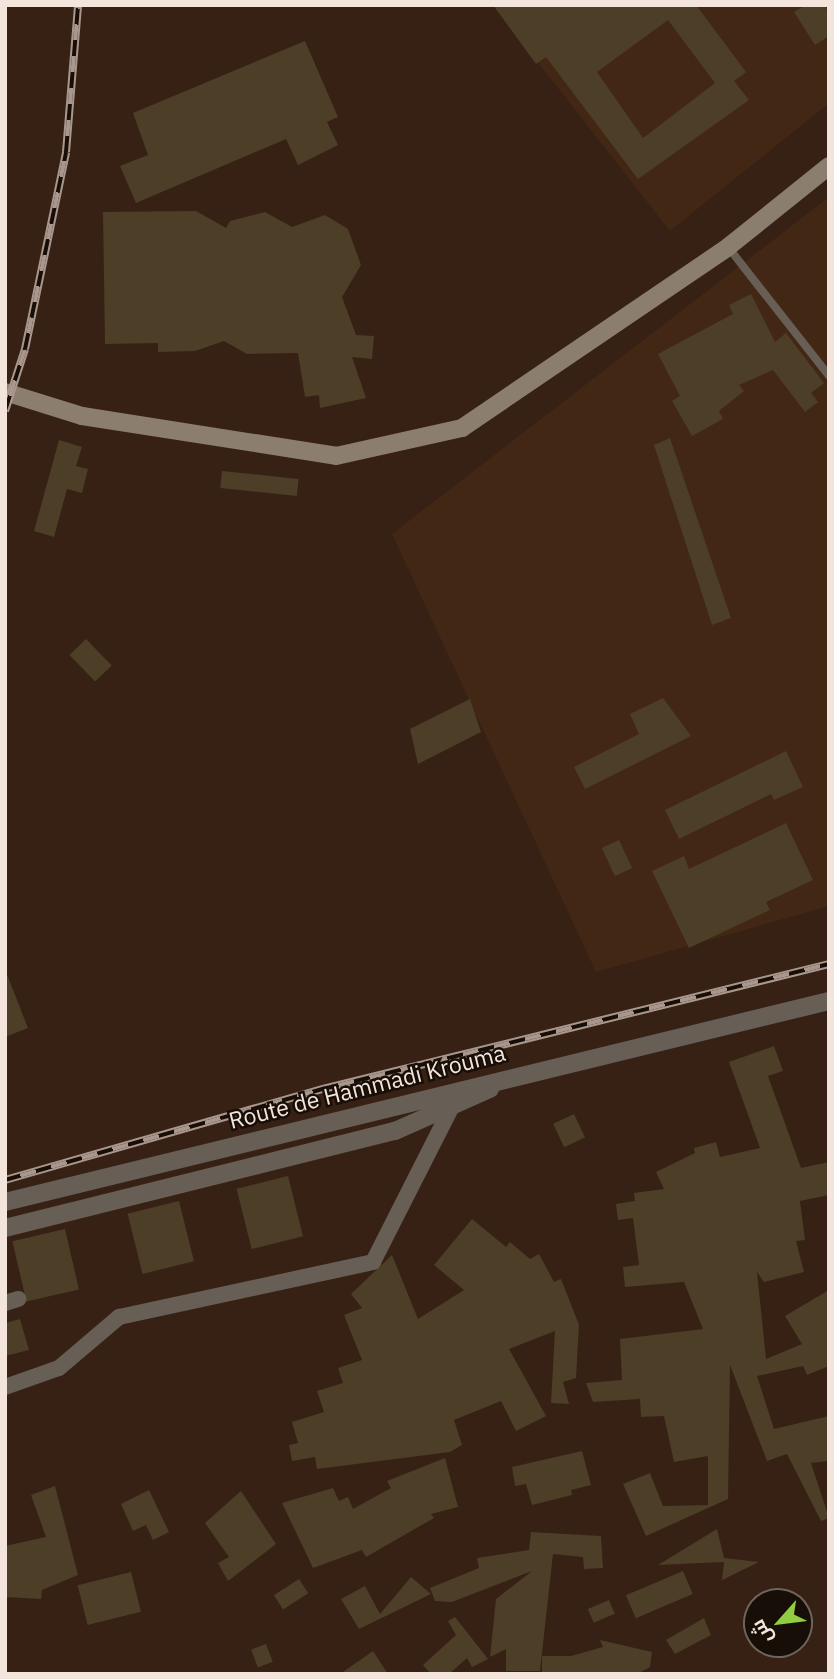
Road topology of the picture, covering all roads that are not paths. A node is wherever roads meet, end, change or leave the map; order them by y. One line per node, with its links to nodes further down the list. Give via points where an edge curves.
1 (829, 166): 2 (main road)
2 (728, 247): 3 (lane); 4 (main road, via 462,428 336,456 82,416)
3 (829, 376)
4 (5, 392)
5 (829, 1000): 6 (street)
6 (532, 1070): 7 (street, Route de Hammadi Krouma); 8 (street, Route de Hammadi Krouma)
7 (452, 1106): 9 (street, Route de Hammadi Krouma, via 395,1131); 10 (street, via 373,1262 119,1317 59,1368)
8 (5, 1202)
9 (5, 1227)
10 (5, 1387)

